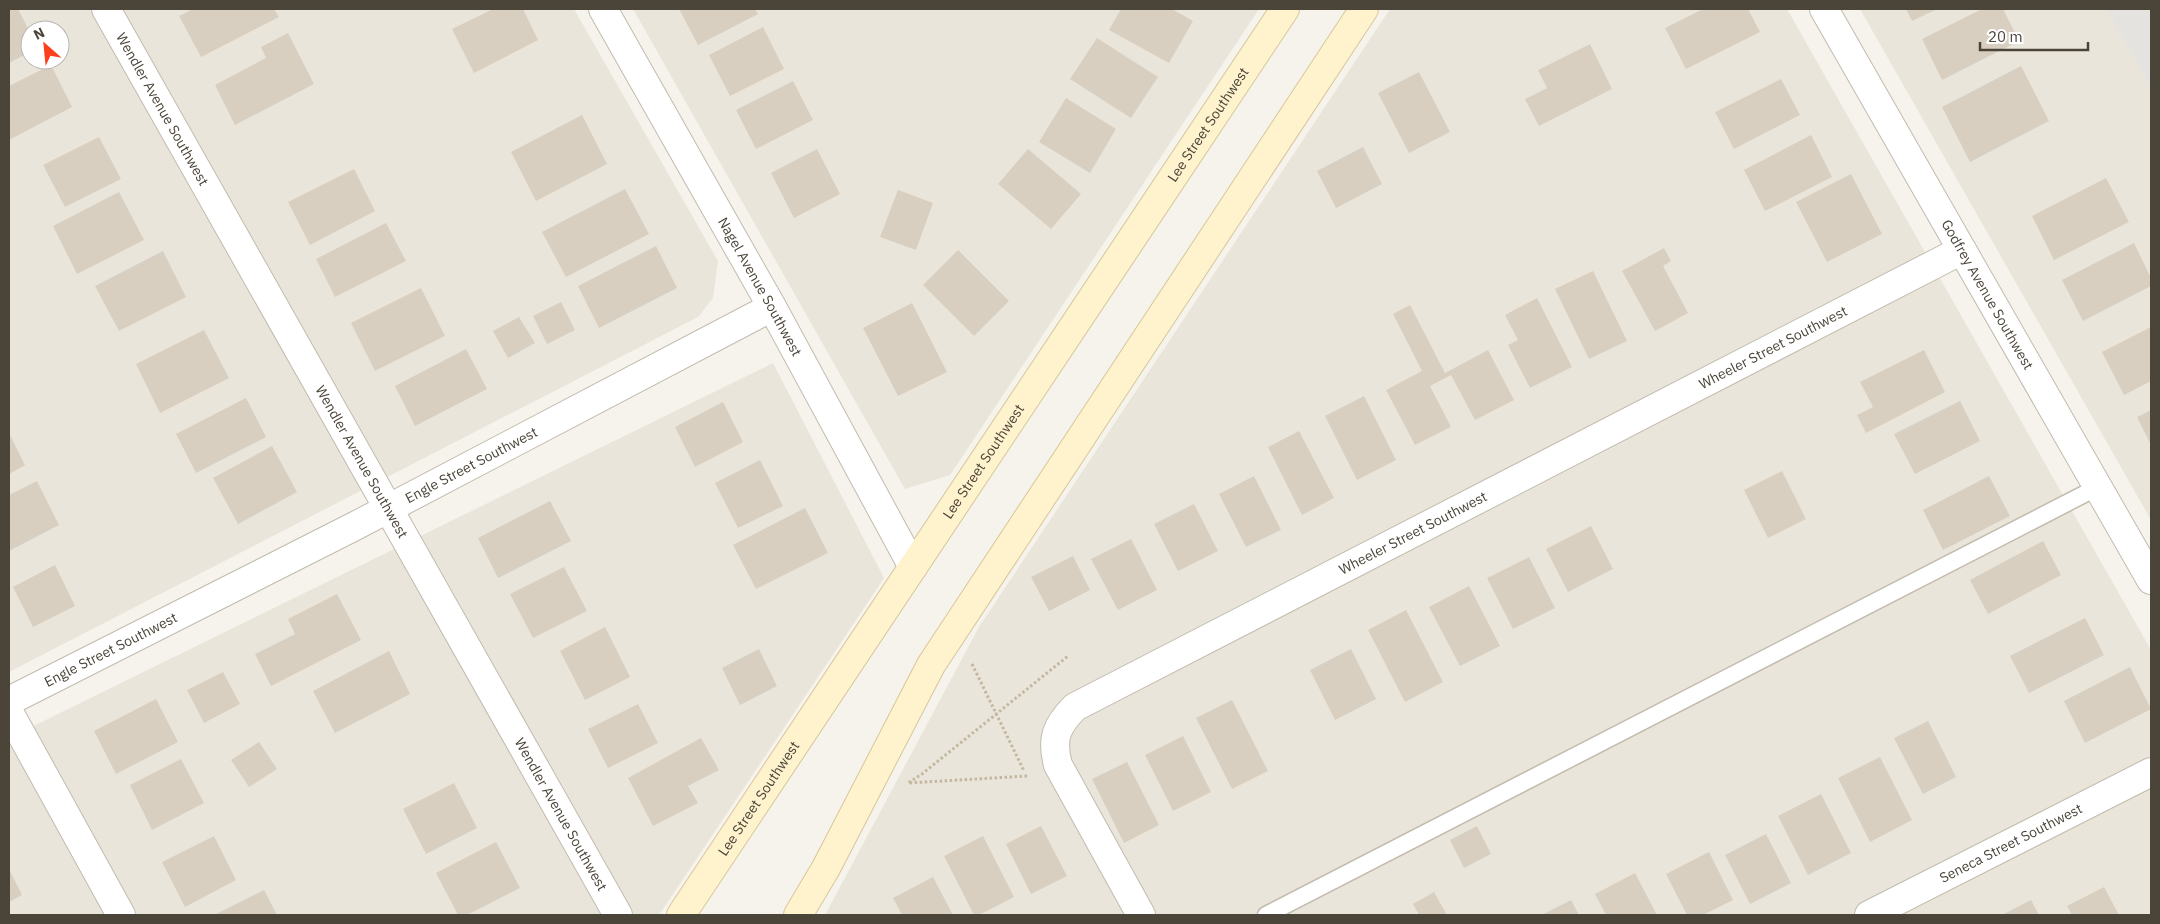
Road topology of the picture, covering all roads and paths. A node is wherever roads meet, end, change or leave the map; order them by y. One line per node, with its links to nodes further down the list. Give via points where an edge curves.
1 (106, 9): 9 (street, Wendler Avenue Southwest)
2 (603, 9): 7 (street, Nagel Avenue Southwest)
3 (1284, 9): 10 (street, Lee Street Southwest)
4 (1364, 9): 23 (street, via 931,665 826,868)
5 (1824, 9): 6 (street, Godfrey Avenue Southwest)
6 (1962, 250): 8 (street, Godfrey Avenue Southwest); 24 (street, Wheeler Street Southwest, via 1075,707 1063,718 1057,730 1054,742 1058,765)
7 (772, 307): 9 (street, Engle Street Southwest); 10 (street, Nagel Avenue Southwest)
8 (2098, 487): 11 (street, Godfrey Avenue Southwest); 25 (lane)
9 (389, 508): 14 (street, Engle Street Southwest); 21 (street, Wendler Avenue Southwest)
10 (913, 567): 22 (street, Lee Street Southwest)
11 (2151, 580)
12 (1068, 656): 16 (path)
13 (968, 657): 16 (path)
14 (9, 701)
15 (9, 712): 20 (street)
16 (996, 714): 19 (path); 19 (path, via 908,783)
17 (2151, 772): 26 (street, Seneca Street Southwest)
18 (1034, 774): 19 (path)
19 (1026, 776)
20 (121, 915)
21 (618, 915)
22 (682, 915)
23 (798, 915)
24 (1141, 915)
25 (1266, 915)
26 (1869, 915)

